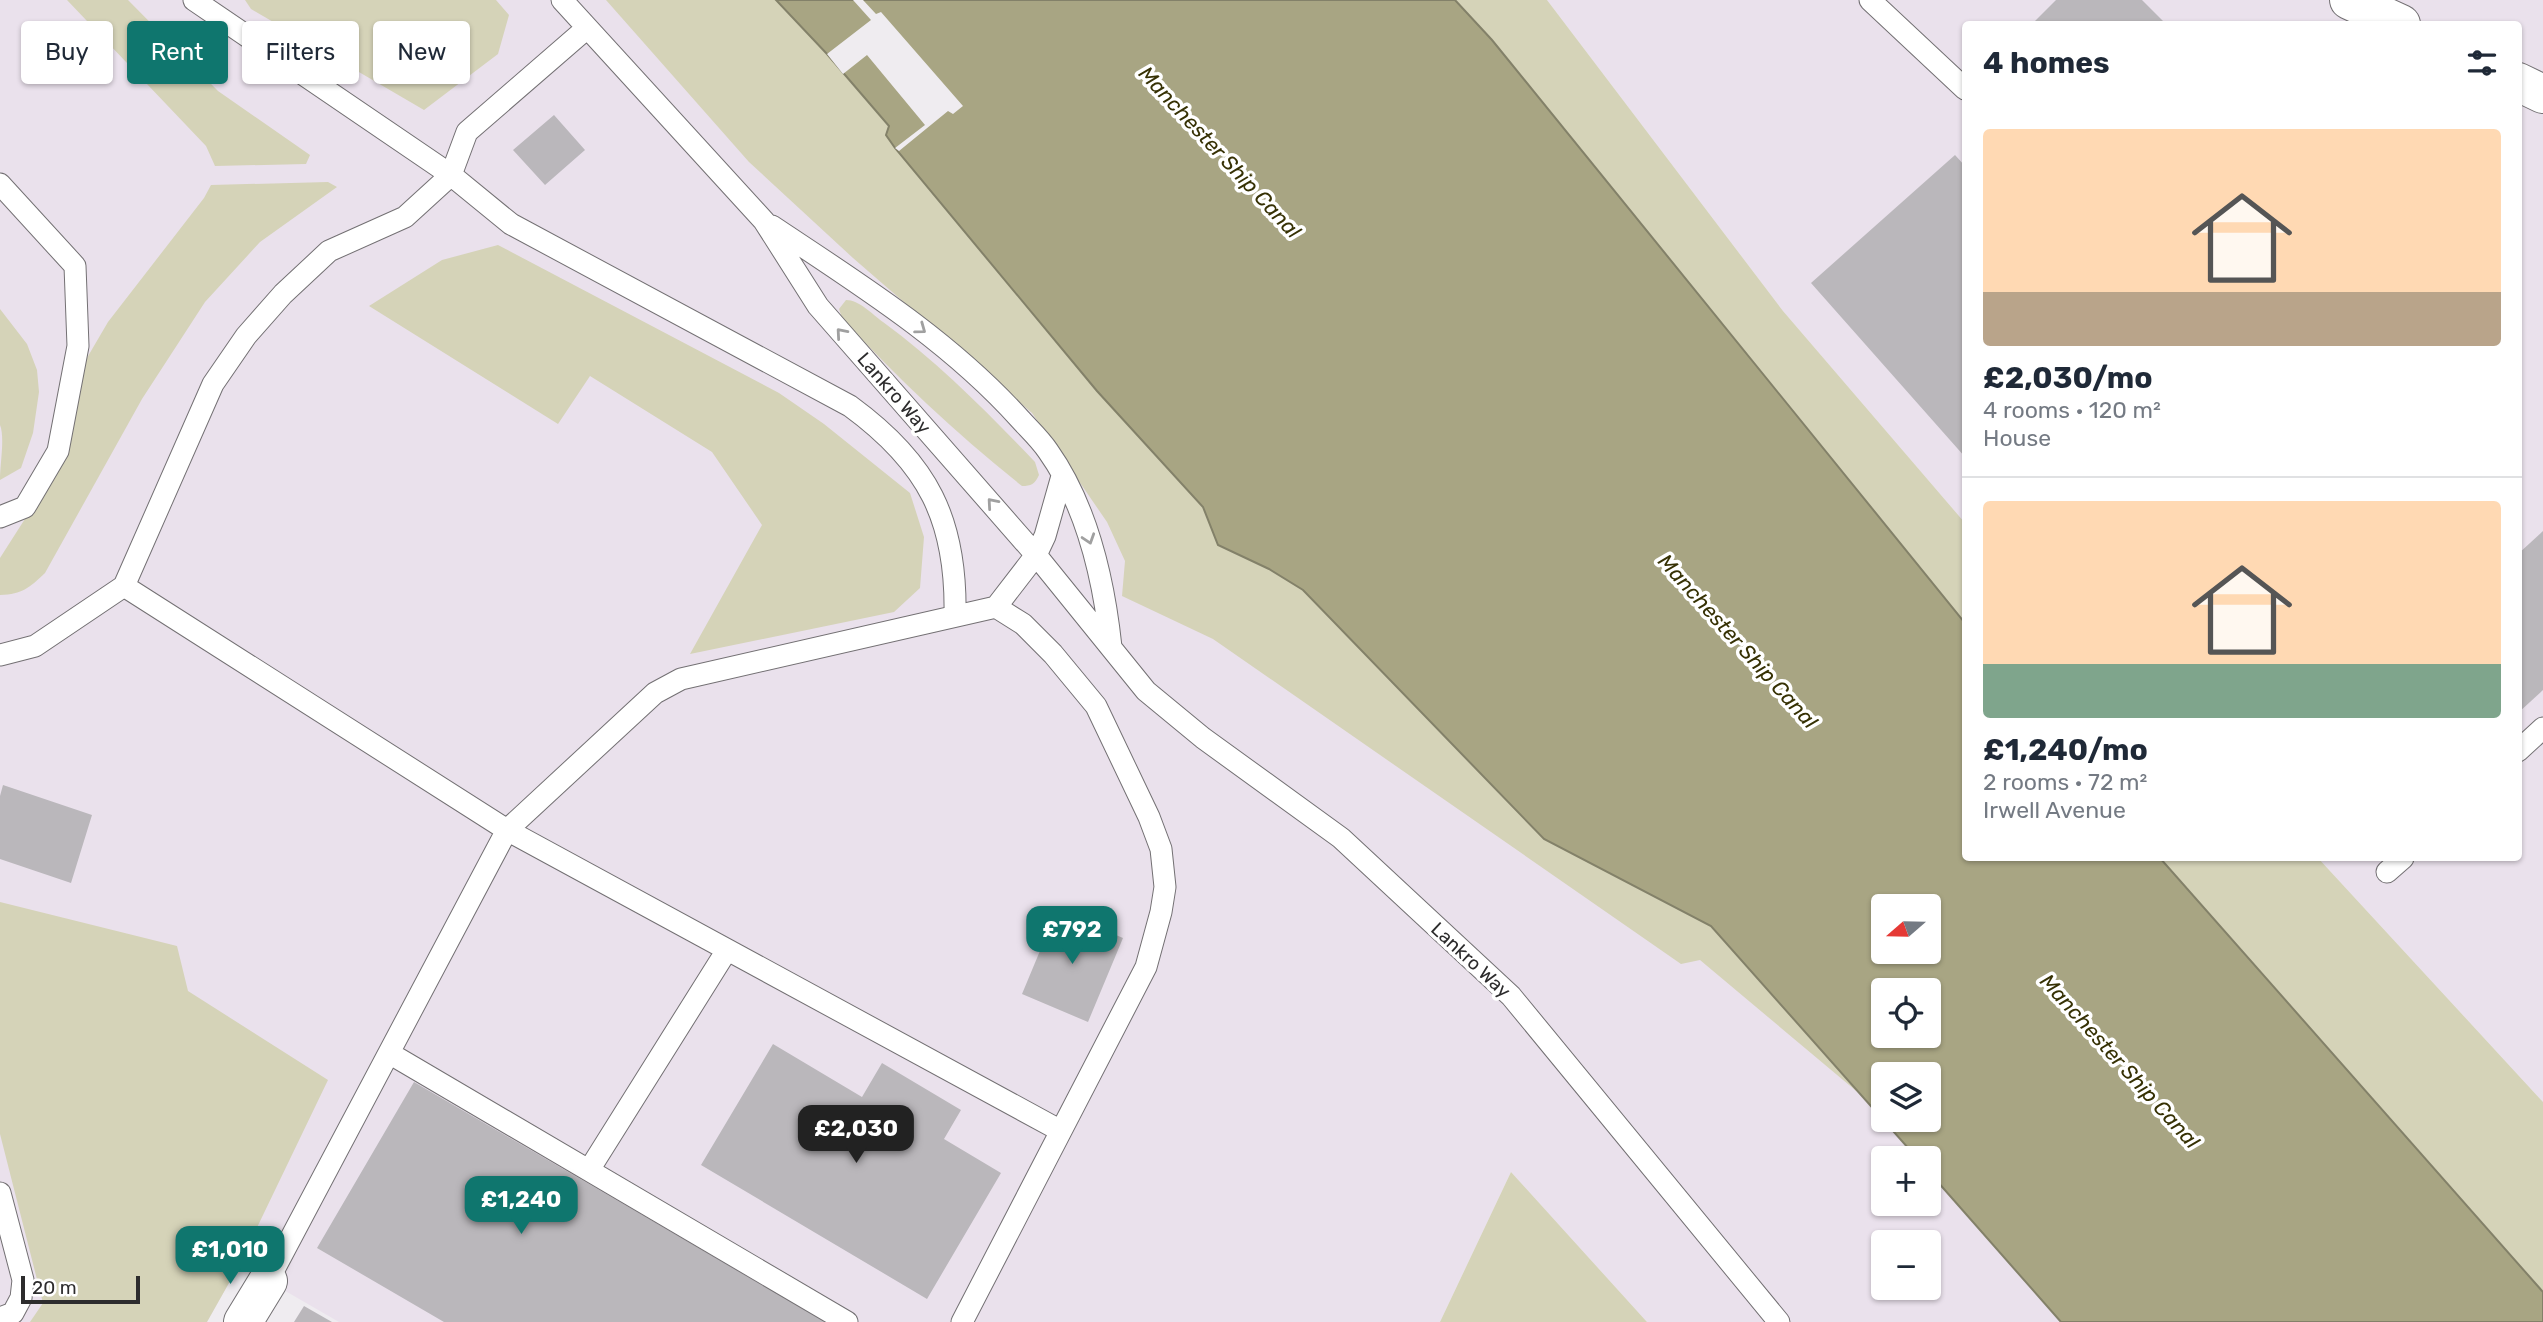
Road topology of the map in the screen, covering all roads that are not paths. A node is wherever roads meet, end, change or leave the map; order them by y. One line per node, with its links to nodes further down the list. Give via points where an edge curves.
1 (194, 0): 10 (lane)
2 (562, 0): 6 (lane, Lankro Way)
3 (1870, 0): 8 (lane)
4 (2349, 0): 5 (street)
5 (2395, 21)
6 (587, 28): 10 (lane, via 467,132); 12 (lane, Lankro Way)
7 (2522, 84): 9 (street)
8 (1962, 86)
9 (2543, 94)
10 (451, 175): 16 (lane, via 405,217 329,251 246,336 213,384); 18 (lane, via 511,224 850,406 879,427 926,482 942,514 956,581)
11 (0, 184): 14 (lane, via 75,266 78,345 58,451 26,507)
12 (764, 220): 13 (lane, Lankro Way, one-way to 13, via 948,348 1048,450); 15 (lane, Lankro Way, one-way to 12, via 818,306)
13 (1062, 476): 15 (lane); 19 (lane, Lankro Way, one-way to 19, via 1099,571)
14 (0, 517)
15 (1036, 555): 17 (lane); 19 (lane, Lankro Way)
16 (124, 586): 20 (lane, via 35,646); 23 (lane)
17 (996, 607): 18 (lane); 26 (lane, via 1023,624 1096,706 1161,849 1165,887 1146,967)
18 (955, 616): 23 (lane, via 668,684)
19 (1111, 649): 34 (lane, Lankro Way, via 1146,691 1341,838 1511,996)
20 (0, 655)
21 (2543, 728): 22 (lane)
22 (2522, 747)
23 (507, 830): 24 (lane); 25 (lane)
24 (727, 950): 26 (lane); 27 (lane)
25 (389, 1052): 27 (lane); 29 (lane)
26 (1061, 1131): 33 (lane)
27 (589, 1170): 32 (lane)
28 (0, 1193): 30 (lane, via 23,1280 13,1313)
29 (268, 1281): 31 (street)
30 (0, 1318)
31 (243, 1322)
32 (847, 1322)
33 (962, 1322)
34 (1779, 1322)

